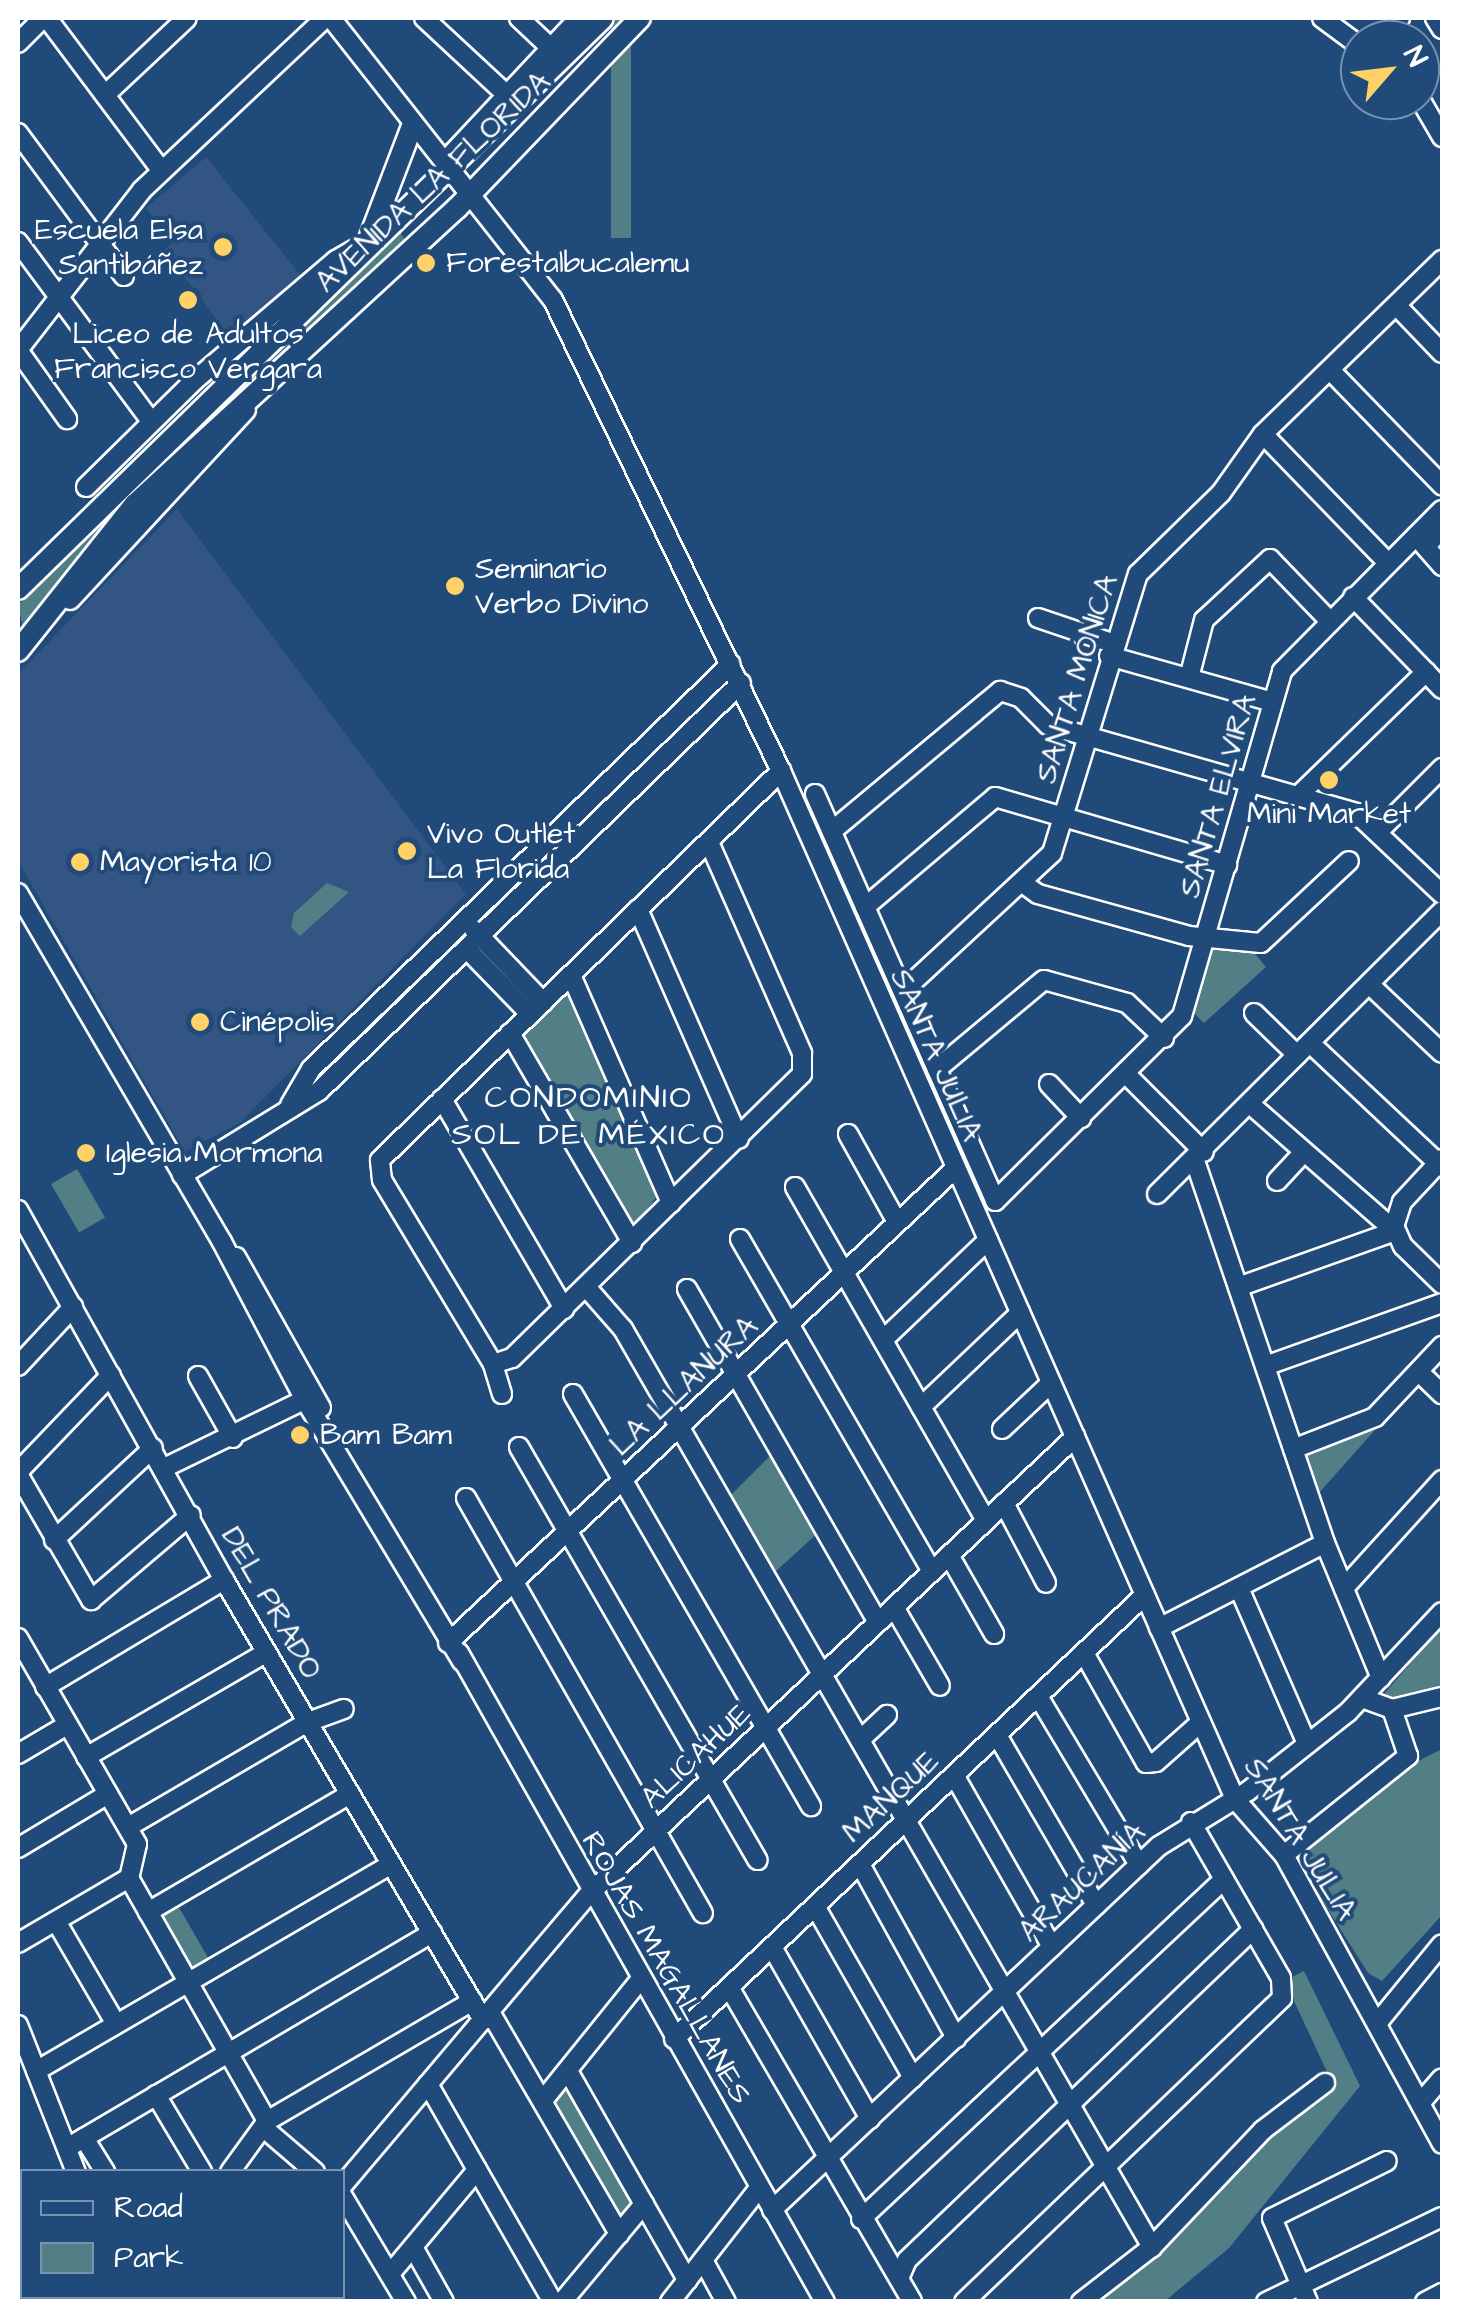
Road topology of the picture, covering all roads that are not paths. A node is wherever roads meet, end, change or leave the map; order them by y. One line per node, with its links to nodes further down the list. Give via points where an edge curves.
1 (45, 18): 11 (street); 13 (street)
2 (187, 18): 13 (street)
3 (424, 18): 14 (street)
4 (519, 18): 12 (street)
5 (579, 18): 12 (street, AVENIDA LA FLORIDA)
6 (603, 18): 17 (main road, AVENIDA LA FLORIDA)
7 (640, 18): 20 (main road, AVENIDA LA FLORIDA)
8 (1435, 18): 10 (street)
9 (334, 19): 15 (street, SANTA JULIA); 18 (street)
10 (1442, 29)
11 (18, 43)
12 (552, 48): 14 (street, AVENIDA LA FLORIDA)
13 (105, 95): 18 (street)
14 (507, 95): 17 (street, AVENIDA LA FLORIDA, via 457,147)
15 (413, 124): 17 (street, SANTA JULIA); 22 (main road)
16 (18, 133): 24 (street)
17 (446, 170): 19 (main road, AVENIDA LA FLORIDA); 20 (street, SANTA JULIA)
18 (162, 171): 24 (street)
19 (422, 191): 21 (main road, via 440,201); 22 (main road, AVENIDA LA FLORIDA)
20 (468, 197): 21 (main road, AVENIDA LA FLORIDA); 48 (street, SANTA JULIA, via 553,300)
21 (446, 218): 47 (main road, AVENIDA LA FLORIDA, via 260,382 118,522)
22 (369, 241): 33 (street, AVENIDA LA FLORIDA, via 336,260); 42 (main road, AVENIDA LA FLORIDA)
23 (18, 242): 27 (street)
24 (99, 243): 26 (street); 27 (street)
25 (1442, 260): 28 (street, SANTA MÓNICA)
26 (124, 276)
27 (58, 296): 29 (street); 33 (street)
28 (1397, 306): 30 (street); 31 (street, SANTA MÓNICA)
29 (18, 350): 32 (street)
30 (1442, 353)
31 (1330, 370): 34 (street, SANTA MÓNICA); 35 (street)
32 (67, 418)
33 (151, 421): 36 (street, AVENIDA LA FLORIDA)
34 (1263, 434): 40 (street); 46 (street, SANTA MÓNICA, via 1220,493 1138,574)
35 (1442, 486)
36 (86, 487)
37 (1442, 510): 39 (street, SANTA ELVIRA)
38 (1442, 530): 39 (street, SANTA ELVIRA)
39 (1421, 541): 40 (street, SANTA ELVIRA); 41 (street)
40 (1388, 563): 43 (street, SANTA ELVIRA)
41 (1442, 566)
42 (18, 589)
43 (1353, 596): 45 (street, SANTA ELVIRA); 49 (street)
44 (1038, 618): 46 (street)
45 (1329, 620): 50 (street, via 1270,559 1204,620); 53 (street, SANTA ELVIRA, via 1286,664)
46 (1110, 649): 50 (street); 54 (street, SANTA MÓNICA)
47 (18, 651)
48 (731, 664): 51 (street, SANTA JULIA); 71 (street)
49 (1426, 672): 52 (street); 59 (street)
50 (1188, 678): 53 (street)
51 (741, 683): 56 (street, SANTA JULIA); 74 (street)
52 (1442, 689)
53 (1273, 702): 57 (street, SANTA ELVIRA)
54 (1086, 736): 57 (street); 60 (street, SANTA MÓNICA); 62 (street, via 1042,722 1018,696 991,693)
55 (1442, 768): 61 (street)
56 (781, 771): 63 (street); 96 (street, SANTA JULIA)
57 (1250, 781): 59 (street); 65 (street, SANTA ELVIRA)
58 (816, 794): 62 (street, SANTA JULIA)
59 (1299, 795): 61 (street, via 1356,813)
60 (1064, 817): 65 (street); 66 (street, SANTA MÓNICA, via 1049,859); 69 (street, via 995,797)
61 (1380, 830): 68 (street)
62 (832, 831): 69 (street, SANTA JULIA)
63 (709, 842): 70 (street); 92 (street, via 804,1070)
64 (1349, 861): 73 (street, via 1320,882 1270,940)
65 (1227, 865): 73 (street, SANTA ELVIRA)
66 (1024, 884): 73 (street, via 1038,894); 77 (street, SANTA MÓNICA)
67 (18, 893): 97 (street, ROJAS MAGALLANES)
68 (1442, 894)
69 (865, 907): 77 (street, SANTA JULIA)
70 (638, 910): 75 (street); 92 (street)
71 (465, 920): 74 (street); 89 (street, via 311,1070)
72 (1438, 924): 76 (street)
73 (1207, 938): 81 (street, SANTA ELVIRA, via 1187,1007)
74 (474, 943): 78 (street); 89 (street, via 319,1090)
75 (571, 975): 78 (street); 102 (street)
76 (1369, 984): 82 (street); 83 (street)
77 (903, 991): 84 (street, SANTA JULIA)
78 (536, 1008): 80 (street)
79 (1254, 1013): 82 (street)
80 (510, 1033): 87 (street); 108 (street)
81 (1164, 1038): 84 (street, via 1131,1004 1044,980); 85 (street, SANTA ELVIRA)
82 (1303, 1049): 88 (street); 95 (street)
83 (1442, 1052)
84 (937, 1070): 101 (street, SANTA JULIA)
85 (1126, 1074): 90 (street, SANTA ELVIRA); 94 (street)
86 (1049, 1084): 90 (street)
87 (442, 1098): 116 (street); 121 (street, via 379,1164 391,1196)
88 (1250, 1104): 93 (street); 94 (street)
89 (290, 1105): 97 (street)
90 (1081, 1118): 101 (street, SANTA ELVIRA)
91 (848, 1134): 103 (street)
92 (739, 1139): 102 (street)
93 (1303, 1153): 98 (street); 105 (street)
94 (1200, 1156): 100 (street); 111 (street)
95 (1441, 1163): 105 (street, via 1398,1208)
96 (956, 1168): 103 (street, LA LLANURA); 107 (street, SANTA JULIA)
97 (182, 1175): 132 (street, ROJAS MAGALLANES)
98 (1278, 1181)
99 (795, 1187): 109 (street)
100 (1157, 1194)
101 (994, 1201)
102 (671, 1202): 108 (street)
103 (898, 1222): 109 (street, LA LLANURA)
104 (22, 1226): 115 (street, DEL PRADO)
105 (1395, 1231): 110 (street); 111 (street)
106 (740, 1239): 118 (street)
107 (988, 1240): 117 (street, SANTA JULIA); 119 (street)
108 (632, 1243): 112 (street)
109 (844, 1272): 118 (street, LA LLANURA); 119 (street)
110 (1442, 1284)
111 (1238, 1286): 123 (street)
112 (587, 1288): 116 (street); 134 (street, via 618,1321)
113 (687, 1289): 126 (street)
114 (1442, 1303): 123 (street)
115 (73, 1307): 122 (street); 125 (street, DEL PRADO)
116 (564, 1309): 121 (street, via 512,1358)
117 (1020, 1313): 128 (street, SANTA JULIA); 133 (street)
118 (790, 1324): 126 (street, LA LLANURA); 153 (street)
119 (883, 1340): 133 (street)
120 (1442, 1346): 124 (street)
121 (493, 1364): 129 (street)
122 (18, 1366)
123 (1265, 1366): 140 (street)
124 (1419, 1372): 131 (street); 140 (street, via 1374,1418)
125 (111, 1375): 139 (street, DEL PRADO); 142 (street)
126 (736, 1375): 134 (street, LA LLANURA); 162 (street)
127 (198, 1376): 137 (street)
128 (1052, 1383): 135 (street); 136 (street, SANTA JULIA)
129 (502, 1394)
130 (573, 1394): 144 (street)
131 (1442, 1394)
132 (310, 1398): 137 (street); 166 (street, ROJAS MAGALLANES)
133 (921, 1407): 148 (street)
134 (680, 1428): 144 (street, LA LLANURA); 170 (street)
135 (1002, 1429)
136 (1075, 1437): 146 (street, ALICAHUE); 159 (street, SANTA JULIA)
137 (233, 1438): 141 (street)
138 (519, 1447): 149 (street)
139 (153, 1448): 141 (street, DEL PRADO); 150 (street)
140 (1293, 1449): 151 (street)
141 (164, 1468): 147 (street, DEL PRADO)
142 (18, 1473): 150 (street)
143 (1442, 1480): 158 (street)
144 (623, 1482): 149 (street, LA LLANURA); 183 (street)
145 (466, 1498): 155 (street)
146 (1004, 1504): 148 (street, ALICAHUE); 156 (street)
147 (191, 1515): 150 (street, via 90,1600); 154 (street, DEL PRADO)
148 (986, 1520): 152 (street, ALICAHUE)
149 (568, 1533): 155 (street, LA LLANURA); 190 (street)
150 (54, 1540)
151 (1325, 1543): 157 (street); 158 (street)
152 (949, 1555): 153 (street, ALICAHUE); 164 (street)
153 (932, 1570): 160 (street, ALICAHUE)
154 (224, 1580): 167 (street, DEL PRADO); 173 (street)
155 (515, 1583): 166 (street, LA LLANURA); 198 (street)
156 (1046, 1583)
157 (1239, 1588): 163 (street); 186 (street)
158 (1344, 1588): 171 (street)
159 (1145, 1596): 163 (street, SANTA JULIA); 168 (street, MANQUE)
160 (894, 1607): 162 (street, ALICAHUE); 172 (street)
161 (1442, 1612): 171 (street, ARAUCANÍA)
162 (878, 1622): 170 (street, ALICAHUE)
163 (1160, 1628): 181 (street, SANTA JULIA)
164 (994, 1634)
165 (18, 1638): 169 (street)
166 (451, 1642): 207 (street, ROJAS MAGALLANES)
167 (267, 1652): 180 (street, DEL PRADO); 188 (street)
168 (1084, 1653): 174 (street, MANQUE); 181 (street, via 1146,1762 1156,1762)
169 (22, 1658): 173 (street)
170 (822, 1674): 183 (street, ALICAHUE); 185 (street)
171 (1381, 1678): 176 (street, ARAUCANÍA)
172 (940, 1686)
173 (45, 1688): 182 (street)
174 (1038, 1696): 184 (street, MANQUE); 204 (street)
175 (1442, 1697): 178 (street)
176 (1362, 1698): 178 (street); 186 (street, ARAUCANÍA)
177 (344, 1709): 180 (street)
178 (1392, 1710): 200 (street, via 1408,1756)
179 (887, 1715): 185 (street)
180 (308, 1722): 192 (street, DEL PRADO); 197 (street)
181 (1201, 1722): 193 (street, SANTA JULIA)
182 (67, 1725): 187 (street); 188 (street)
183 (766, 1728): 190 (street, ALICAHUE); 194 (street)
184 (997, 1735): 189 (street, MANQUE); 208 (street)
185 (860, 1740): 195 (street)
186 (1307, 1744): 193 (street, ARAUCANÍA)
187 (18, 1754)
188 (86, 1757): 191 (street)
189 (954, 1775): 195 (street, MANQUE); 218 (street)
190 (711, 1780): 198 (street, ALICAHUE); 201 (street)
191 (108, 1794): 197 (street); 199 (street)
192 (350, 1794): 202 (street, DEL PRADO); 210 (street)
193 (1235, 1799): 196 (street, ARAUCANÍA); 200 (street, SANTA JULIA)
194 (811, 1806)
195 (907, 1820): 203 (street, MANQUE); 222 (street)
196 (1191, 1822): 204 (street, ARAUCANÍA); 206 (street)
197 (128, 1828): 205 (street, via 138,1848)
198 (656, 1831): 207 (street, ALICAHUE); 211 (street)
199 (18, 1848)
200 (1284, 1854): 225 (street, SANTA JULIA)
201 (757, 1860)
202 (391, 1864): 214 (street, DEL PRADO); 220 (street)
203 (860, 1864): 209 (street, MANQUE); 228 (street)
204 (1139, 1865): 208 (street, ARAUCANÍA)
205 (129, 1878): 210 (street); 212 (street)
206 (1224, 1879): 213 (street); 230 (street)
207 (590, 1893): 219 (street, ROJAS MAGALLANES); 224 (street, ALICAHUE)
208 (1096, 1905): 218 (street, ARAUCANÍA)
209 (815, 1906): 217 (street, MANQUE); 234 (street)
210 (148, 1912): 220 (street)
211 (703, 1913)
212 (56, 1921): 215 (street); 227 (street)
213 (1252, 1929): 241 (street); 249 (street, via 1282,1978 1283,1994)
214 (432, 1932): 223 (street, DEL PRADO); 231 (street)
215 (18, 1943)
216 (1442, 1944): 225 (street)
217 (772, 1947): 221 (street, MANQUE); 242 (street)
218 (1052, 1947): 222 (street, ARAUCANÍA)
219 (640, 1980): 229 (street, ROJAS MAGALLANES); 233 (street)
220 (189, 1982): 227 (street); 231 (street)
221 (729, 1987): 229 (street, MANQUE); 247 (street)
222 (1005, 1992): 228 (street, ARAUCANÍA); 230 (street)
223 (472, 2001): 224 (street, DEL PRADO); 243 (street)
224 (486, 2016): 237 (street, ALICAHUE); 239 (street, DEL PRADO)
225 (1379, 2021): 240 (street, SANTA JULIA)
226 (18, 2024): 232 (street)
227 (116, 2024): 232 (street)
228 (956, 2038): 234 (street, ARAUCANÍA)
229 (674, 2039): 257 (street, ROJAS MAGALLANES)
230 (1040, 2051): 241 (street); 262 (street)
231 (230, 2052): 238 (street); 243 (street)
232 (36, 2071): 246 (street)
233 (568, 2072): 239 (street); 259 (street)
234 (914, 2078): 242 (street, ARAUCANÍA)
235 (1442, 2078): 240 (street)
236 (1326, 2083): 265 (street, via 1254,2139)
237 (428, 2084): 255 (street); 256 (street, ALICAHUE)
238 (156, 2095): 244 (street); 252 (street)
239 (544, 2099): 263 (street, DEL PRADO)
240 (1422, 2102): 245 (street, SANTA JULIA)
241 (1070, 2104): 249 (street); 268 (street)
242 (870, 2119): 247 (street, ARAUCANÍA)
243 (266, 2125): 253 (street); 254 (street)
244 (84, 2138): 246 (street); 251 (street)
245 (1442, 2144)
246 (67, 2148): 250 (street)
247 (827, 2159): 260 (street, ARAUCANÍA); 262 (street)
248 (1387, 2160): 270 (street, via 1272,2218)
249 (1105, 2166): 265 (street); 280 (street)
250 (75, 2169)
251 (103, 2169)
252 (200, 2169)
253 (232, 2169)
254 (312, 2169)
255 (477, 2170): 264 (street); 274 (street)
256 (345, 2182)
257 (760, 2188): 260 (street, ROJAS MAGALLANES); 266 (street)
258 (345, 2201): 267 (street)
259 (644, 2204): 263 (street); 269 (street)
260 (772, 2210): 278 (street, ROJAS MAGALLANES)
261 (1442, 2217): 270 (street)
262 (861, 2219): 268 (street, via 890,2268)
263 (618, 2234): 275 (street)
264 (413, 2247): 267 (street); 273 (street)
265 (1152, 2247): 281 (street)
266 (702, 2260): 269 (street); 277 (street)
267 (390, 2274): 272 (street)
268 (901, 2274): 279 (street)
269 (687, 2280): 276 (street)
270 (1299, 2283): 282 (street); 283 (street)
271 (1442, 2293): 284 (street)
272 (406, 2302)
273 (444, 2302)
274 (553, 2302)
275 (562, 2302)
276 (670, 2302)
277 (726, 2302)
278 (825, 2302)
279 (912, 2302)
280 (964, 2302)
281 (1080, 2302)
282 (1266, 2302)
283 (1308, 2302)
284 (1425, 2302)

